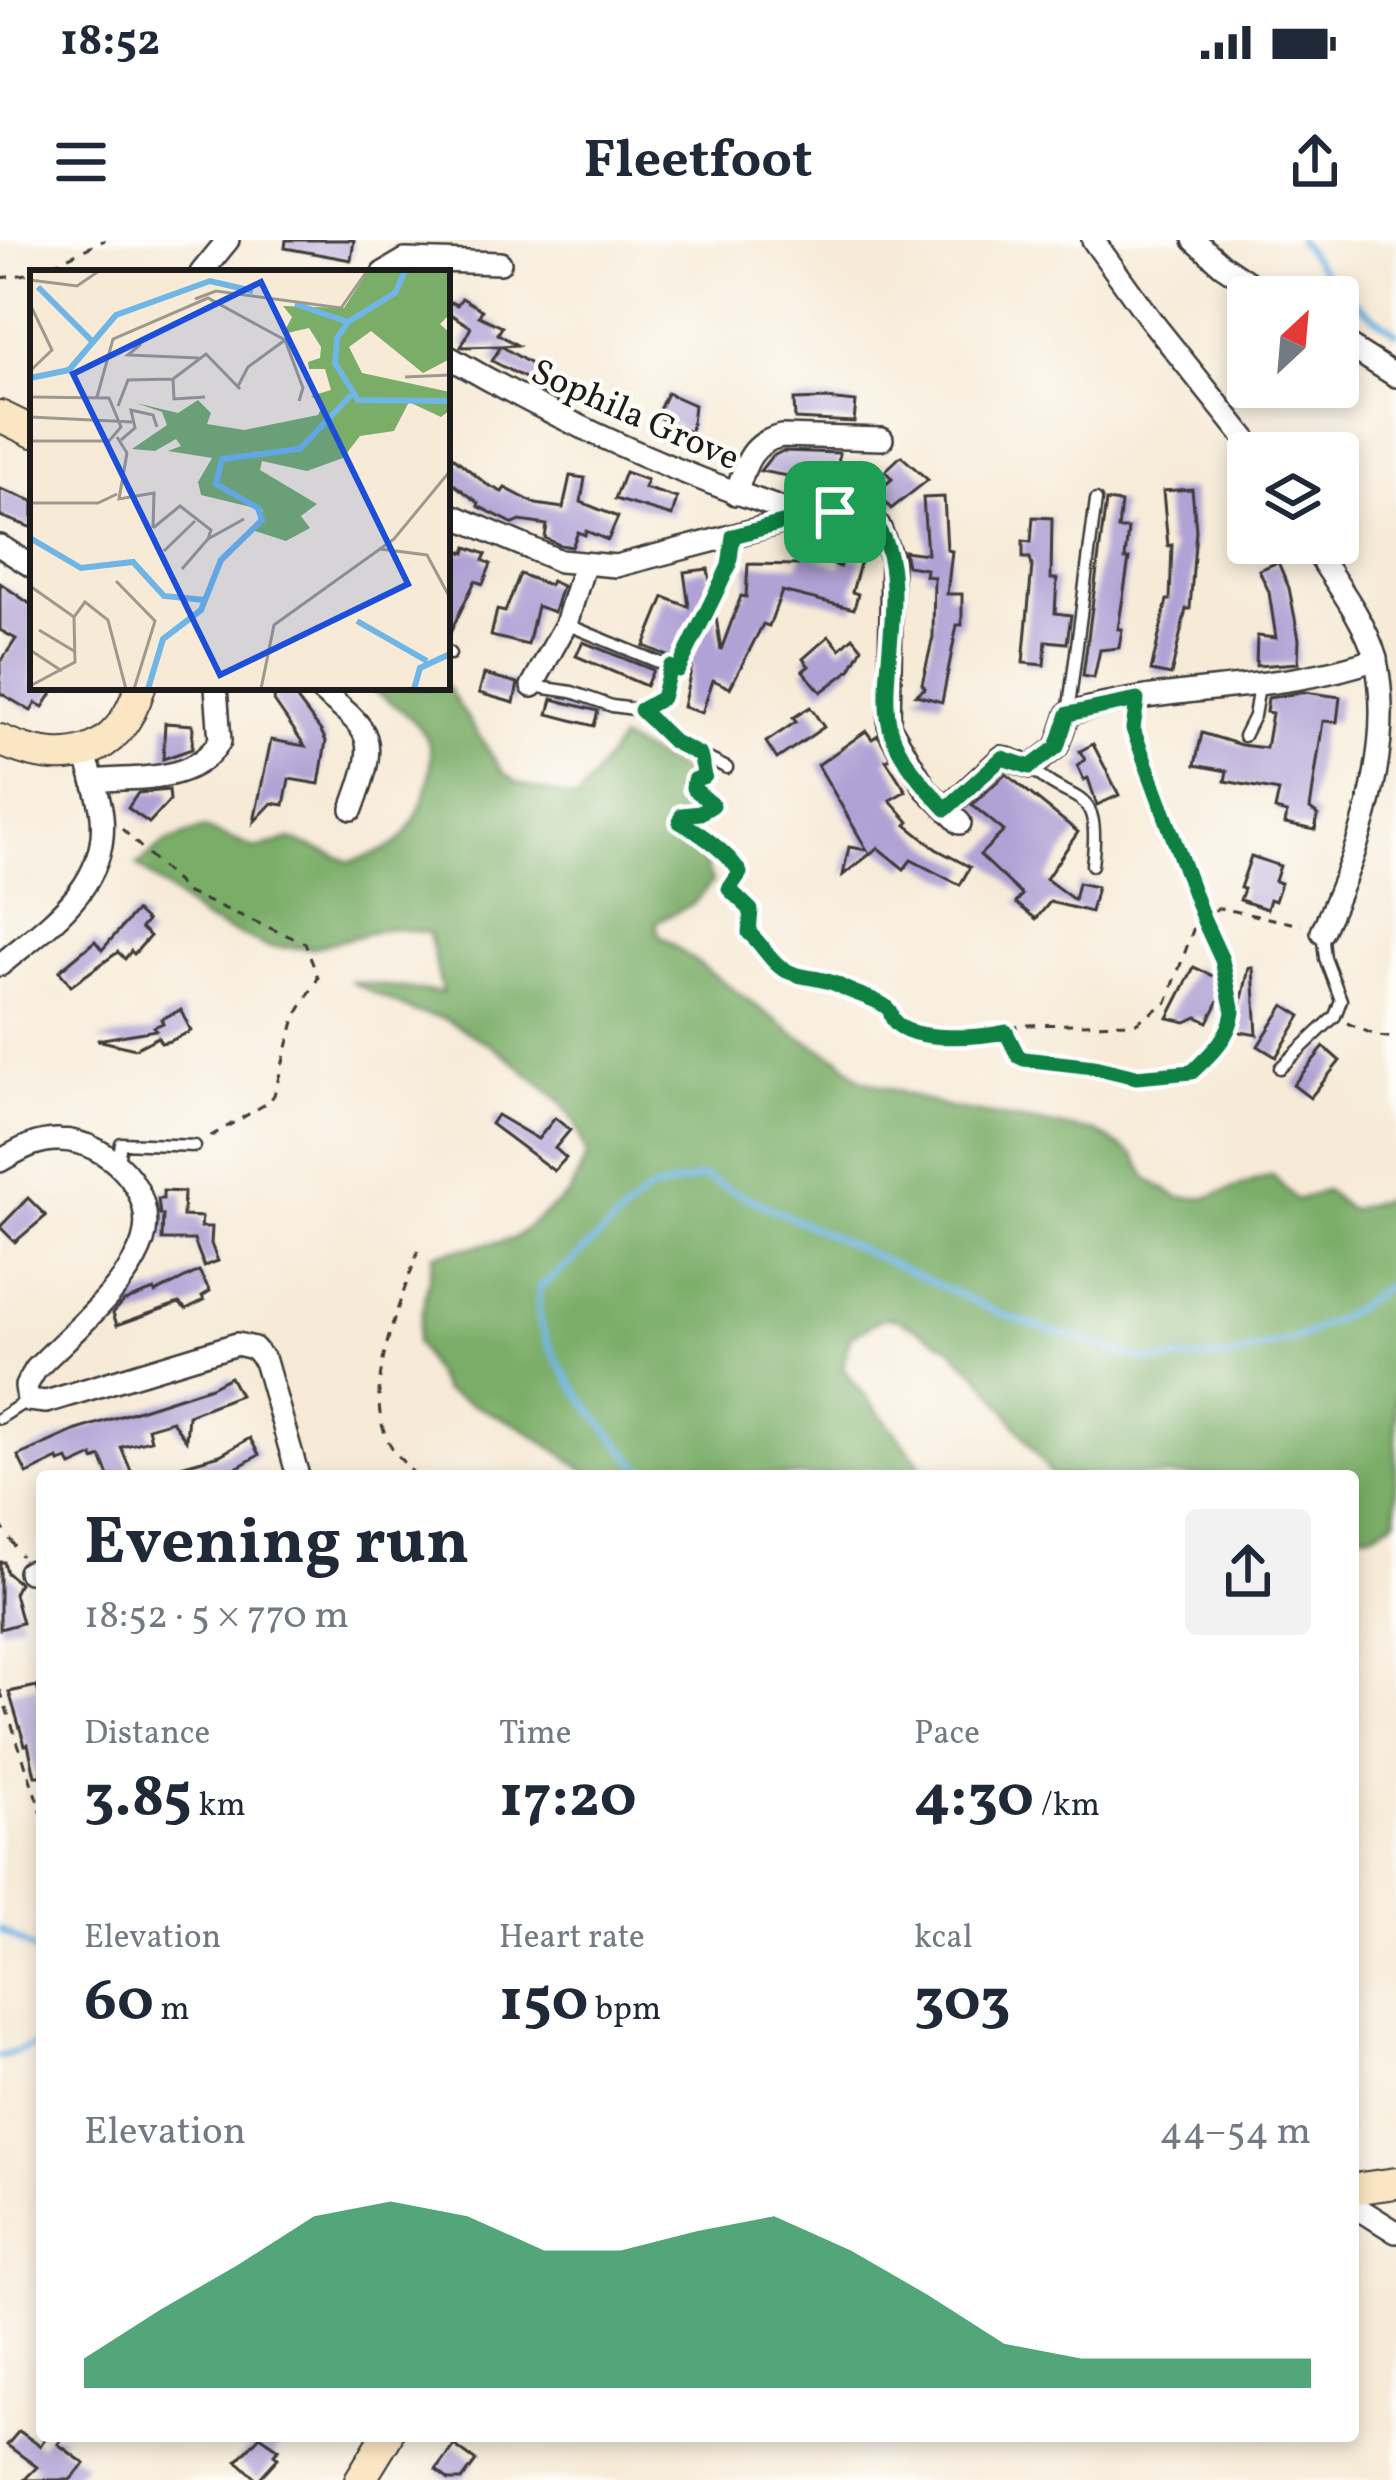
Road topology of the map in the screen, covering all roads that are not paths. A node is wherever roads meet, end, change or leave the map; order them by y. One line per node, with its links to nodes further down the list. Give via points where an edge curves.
1 (228, 240): 5 (street)
2 (1093, 240): 13 (street)
3 (1194, 240): 7 (street)
4 (500, 263): 6 (street, via 405,260)
5 (203, 270)
6 (386, 270)
7 (1238, 276)
8 (1359, 352): 10 (street)
9 (450, 358): 15 (street, Sophila Grove, via 516,397)
10 (1396, 376)
11 (0, 416): 12 (street)
12 (30, 431)
13 (1239, 432)
14 (882, 439): 15 (street, via 766,439 749,454)
15 (736, 494): 18 (street, Sophila Grove)
16 (1096, 500): 31 (lane)
17 (450, 516): 22 (street)
18 (805, 517): 22 (street, via 616,566); 35 (street, via 856,510 879,526 892,560 889,725 926,788 953,816 1002,758)
19 (0, 546): 21 (street)
20 (1323, 564): 24 (street)
21 (30, 565)
22 (584, 566): 23 (street)
23 (566, 624): 25 (lane); 27 (street)
24 (1376, 659): 26 (street); 39 (street, via 1382,702 1373,788)
25 (670, 667)
26 (1259, 682): 31 (street); 32 (lane)
27 (532, 686): 36 (lane, via 641,710 674,742)
28 (139, 690): 34 (street, via 120,729)
29 (320, 690): 37 (street, via 353,715 368,740)
30 (215, 695): 34 (street, via 220,741 188,770 154,777)
31 (1068, 714): 35 (street, via 1057,747)
32 (1244, 736)
33 (0, 740): 34 (street)
34 (88, 766): 40 (street, via 102,812 98,858 77,898)
35 (1030, 767): 38 (lane, via 1085,803 1095,831)
36 (727, 768)
37 (352, 809)
38 (1092, 865)
39 (1322, 932): 41 (lane, via 1340,1000 1335,1016)
40 (0, 965)
41 (1280, 1068)
42 (195, 1146): 44 (lane, via 121,1143)
43 (0, 1161): 44 (street, via 34,1143 62,1140)
44 (117, 1164): 45 (street, via 143,1205 141,1247 121,1280 36,1369 26,1386)
45 (31, 1402): 46 (lane); 47 (street, via 246,1344 266,1361)
46 (0, 1418)
47 (296, 1470)
48 (1396, 2183): 49 (street)
49 (1359, 2188)
50 (1359, 2209): 51 (street)
51 (1396, 2232)
52 (383, 2442): 53 (street)
53 (360, 2480)

